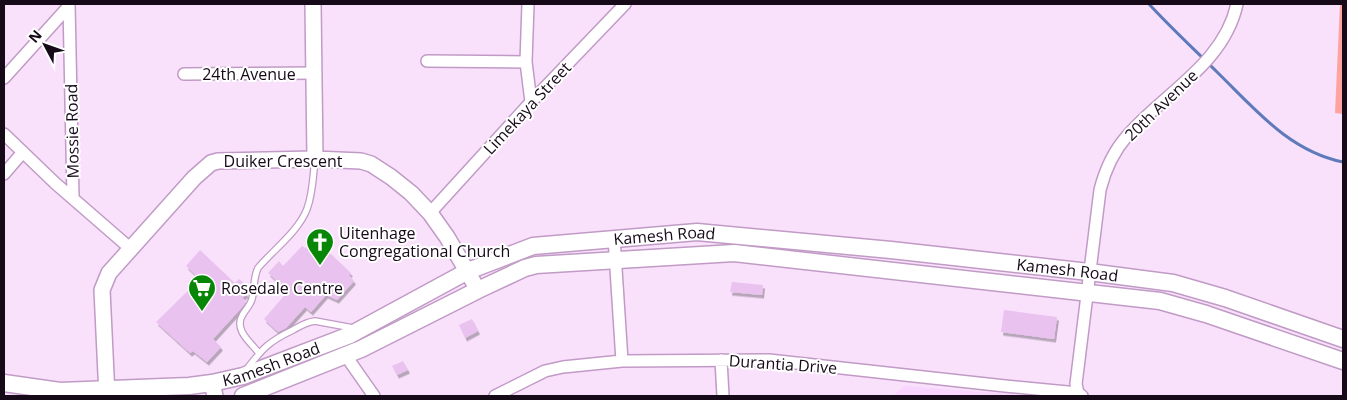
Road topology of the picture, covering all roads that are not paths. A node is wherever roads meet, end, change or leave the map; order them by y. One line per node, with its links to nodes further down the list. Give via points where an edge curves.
1 (313, 4): 8 (street, 24th Avenue)
2 (528, 4): 7 (street)
3 (625, 4): 11 (street, Limekaya Street)
4 (1237, 4): 22 (street, 20th Avenue, via 1227,32 1210,56 1130,132 1110,160 1100,190)
5 (69, 5): 10 (street, Mossie Road); 16 (street, Mossie Road)
6 (427, 61): 7 (street)
7 (526, 62): 11 (street)
8 (314, 73): 9 (street, 24th Avenue); 14 (street, 24th Avenue)
9 (184, 74)
10 (4, 78)
11 (531, 102): 17 (street, Limekaya Street)
12 (4, 134): 13 (street)
13 (23, 152): 15 (street); 16 (street)
14 (315, 159): 17 (street, Duiker Crescent, via 371,164 411,193); 19 (street, Duiker Crescent, via 211,163); 27 (lane, via 307,209 299,223 258,268 250,304 241,318 241,332)
15 (4, 174)
16 (73, 197): 19 (street)
17 (430, 212): 21 (street, Duiker Crescent)
18 (614, 238): 20 (street); 21 (main road, Kamesh Road, via 533,246); 22 (main road, Kamesh Road, via 697,232)
19 (131, 249): 35 (street, Duiker Crescent, via 109,273 102,290)
20 (615, 261): 23 (main road, Kamesh Road, via 536,265); 24 (main road, Kamesh Road, via 734,253); 31 (street)
21 (468, 271): 23 (street, Duiker Crescent); 25 (main road, Kamesh Road)
22 (1090, 272): 24 (street, 20th Avenue); 26 (main road, Kamesh Road, via 1199,289)
23 (478, 290): 28 (main road, Kamesh Road)
24 (1086, 293): 30 (main road, Kamesh Road, via 1176,305); 36 (street, 20th Avenue, via 1076,384)
25 (360, 330): 27 (lane, via 308,322 277,337); 32 (main road, Kamesh Road)
26 (1343, 339)
27 (259, 353): 32 (lane)
28 (346, 356): 37 (main road, Kamesh Road); 38 (street)
29 (721, 360): 31 (street, Durantia Drive); 36 (street, Durantia Drive, via 769,360); 40 (street)
30 (1343, 361)
31 (622, 362): 39 (street, Durantia Drive, via 563,366 545,371)
32 (243, 376): 34 (main road, Kamesh Road)
33 (4, 384): 35 (main road, Kamesh Road, via 60,391)
34 (214, 390): 35 (main road, Kamesh Road, via 189,386)
35 (107, 392)
36 (1080, 394)
37 (243, 396)
38 (374, 396)
39 (495, 396)
40 (723, 396)

